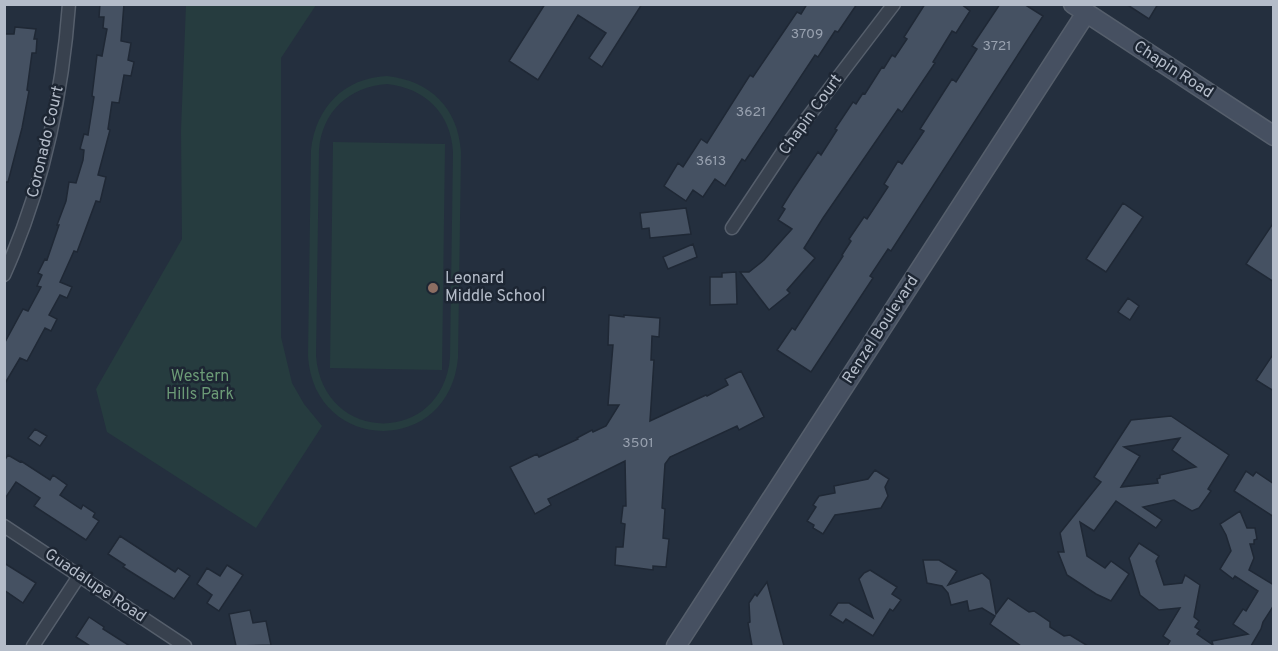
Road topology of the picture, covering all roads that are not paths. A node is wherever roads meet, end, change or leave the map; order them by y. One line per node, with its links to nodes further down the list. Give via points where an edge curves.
1 (69, 4): 6 (street, Coronado Court, via 65,56 46,157 24,231)
2 (894, 4): 5 (street, Chapin Court, via 792,138)
3 (1083, 7): 4 (street, Chapin Road); 11 (street, Renzel Boulevard)
4 (1274, 136)
5 (732, 228)
6 (4, 275)
7 (4, 526): 8 (street, Guadalupe Road)
8 (79, 576): 9 (street); 10 (street, Guadalupe Road)
9 (33, 646)
10 (184, 646)
11 (676, 646)

